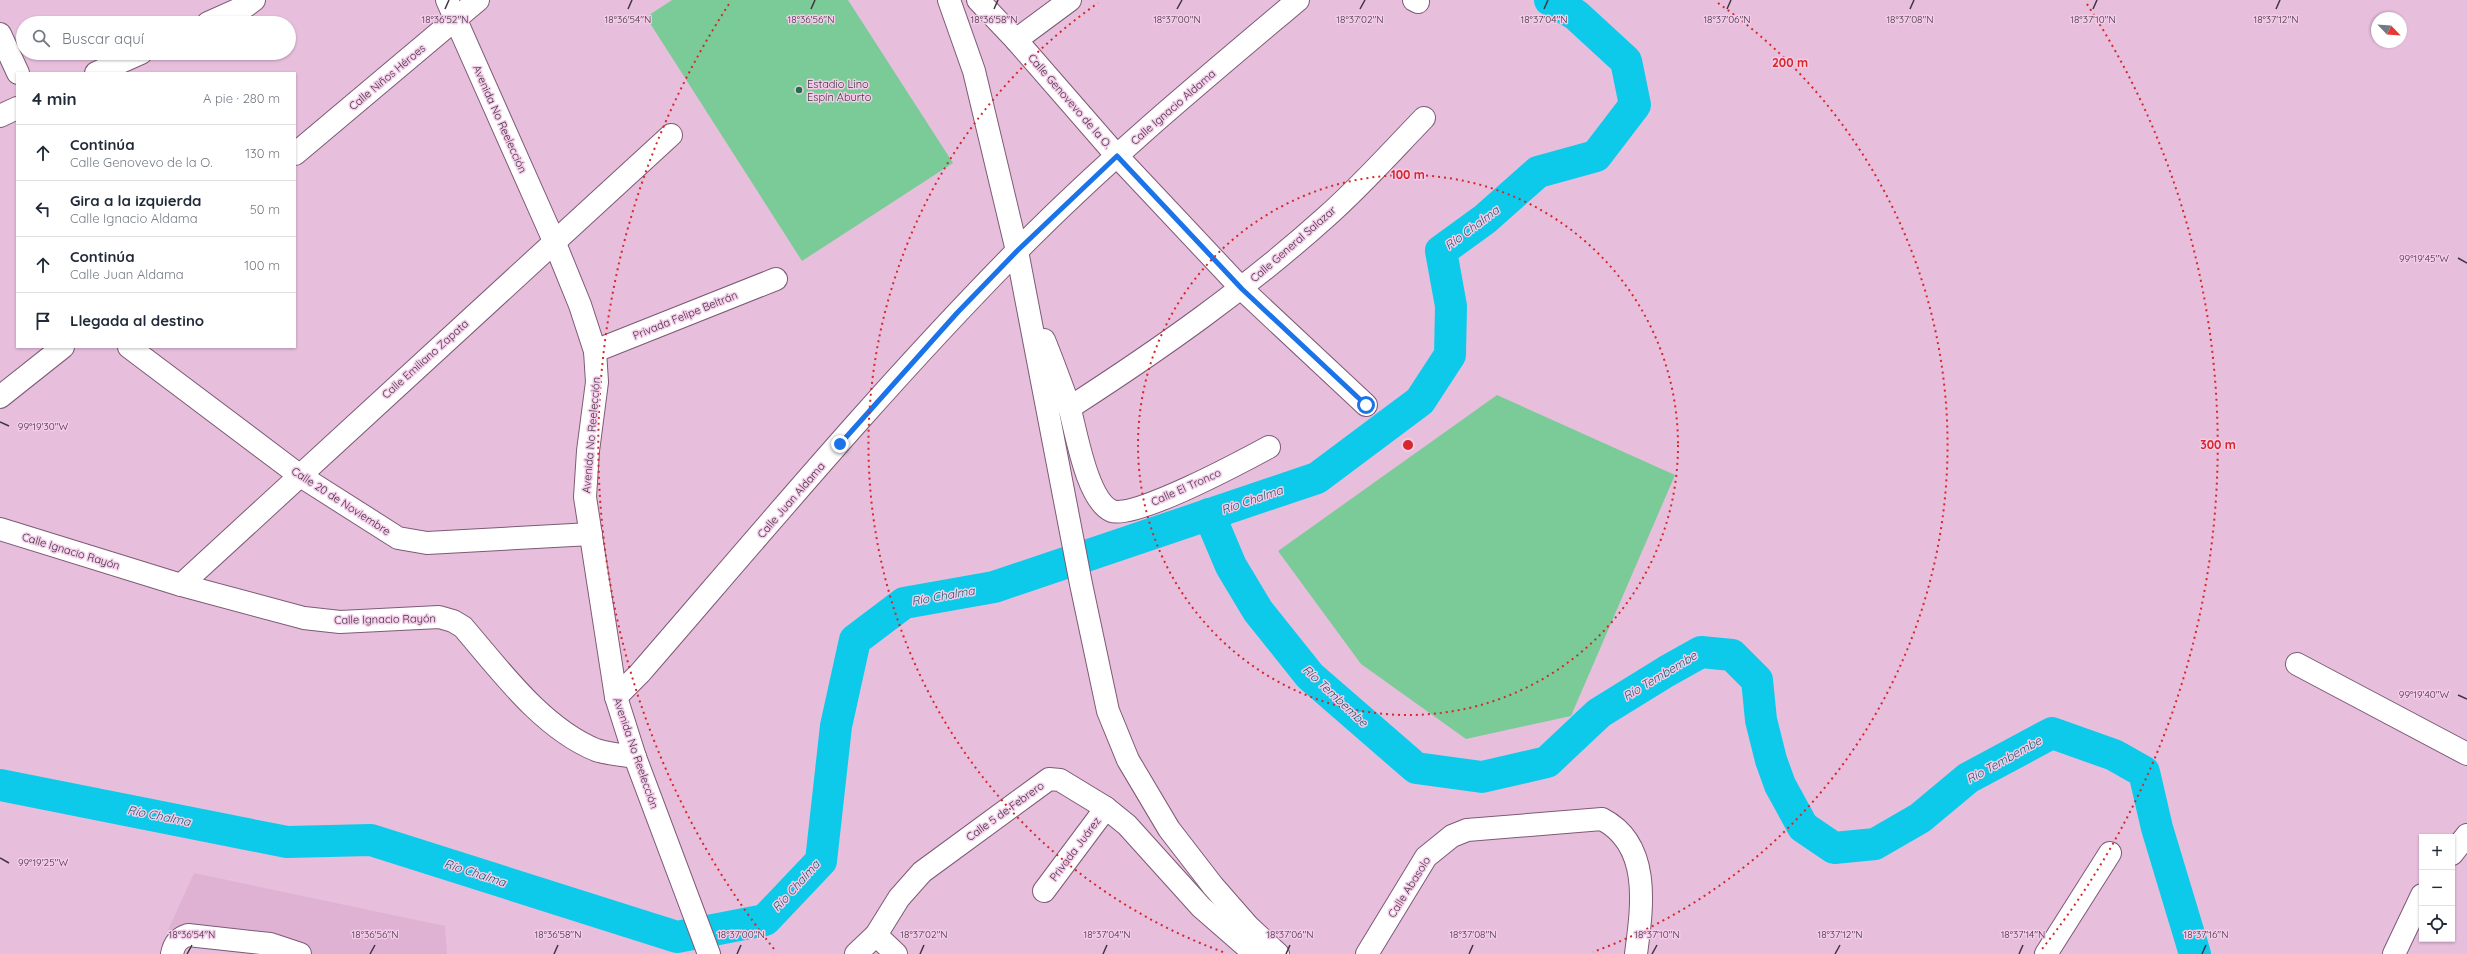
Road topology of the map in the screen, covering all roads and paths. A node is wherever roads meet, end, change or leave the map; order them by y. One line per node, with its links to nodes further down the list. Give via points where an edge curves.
1 (254, 0): 9 (street)
2 (446, 0): 10 (street, Avenida No Reelección)
3 (478, 0): 10 (street, Calle Niños Héroes)
4 (949, 0): 14 (street)
5 (967, 0): 14 (street, via 972,29)
6 (978, 0): 12 (street, Calle Genovevo de la O.)
7 (1070, 0): 12 (street)
8 (1298, 0): 22 (street, Calle Ignacio Aldama)
9 (222, 16)
10 (455, 20): 21 (street, Calle Niños Héroes); 23 (street, Avenida No Reelección)
11 (0, 34): 15 (street)
12 (1016, 40): 22 (street, Calle Genovevo de la O.)
13 (125, 60): 16 (street)
14 (974, 71): 24 (street)
15 (18, 72)
16 (98, 72)
17 (16, 108): 18 (street)
18 (0, 116)
19 (1424, 118): 26 (street, Calle General Salazar, via 1327,217)
20 (671, 135): 23 (street, Calle Emiliano Zapata)
21 (296, 153)
22 (1117, 156): 24 (street, Calle Ignacio Aldama); 26 (street, Calle Genovevo de la O.)
23 (554, 241): 30 (street, Avenida No Reelección, via 580,304); 35 (street, Calle Emiliano Zapata)
24 (1017, 251): 27 (street); 40 (street, Calle Juan Aldama, via 952,319)
25 (776, 279): 30 (street, Privada Felipe Beltrán)
26 (1242, 289): 32 (street, Calle Genovevo de la O.); 33 (street, Calle General Salazar, via 1158,350)
27 (1024, 291): 33 (street); 56 (street, via 1108,711 1128,760 1168,829 1248,926)
28 (62, 348): 31 (street)
29 (130, 348): 35 (street, Calle 20 de Noviembre)
30 (595, 351): 37 (street, Avenida No Reelección, via 597,382 585,497)
31 (0, 397)
32 (1366, 405)
33 (1069, 408): 34 (street, Calle El Tronco, via 1086,469 1103,504 1112,511 1122,512 1172,495)
34 (1269, 447)
35 (299, 475): 37 (street, Calle 20 de Noviembre, via 384,531 408,541 453,542); 38 (street, Calle Emiliano Zapata)
36 (0, 529): 38 (street, Calle Ignacio Rayón)
37 (591, 534): 40 (street, Avenida No Reelección)
38 (181, 585): 42 (street, Calle Ignacio Rayón, via 304,618 340,622 422,617 454,621 463,627 517,691 562,730 598,751)
39 (2297, 664): 41 (street)
40 (616, 697): 42 (street, Avenida No Reelección)
41 (2467, 754)
42 (635, 758): 52 (street, Avenida No Reelección)
43 (1106, 808): 47 (street, Privada Juárez); 49 (street, Calle 5 de Febrero, via 1060,780 1049,779 922,872 899,898); 55 (street, Calle 5 de Febrero, via 1127,825 1201,907)
44 (2467, 835): 45 (street)
45 (2455, 850)
46 (2110, 853): 59 (street)
47 (1044, 890)
48 (2419, 901): 60 (street)
49 (876, 935): 53 (street, Calle 5 de Febrero); 54 (street)
50 (172, 954): 51 (street, via 176,942 188,936 270,944)
51 (300, 954)
52 (709, 954)
53 (856, 954)
54 (896, 954)
55 (1255, 954)
56 (1278, 954)
57 (1367, 954): 58 (street, Calle Abasolo, via 1426,857 1452,836 1467,830 1602,819 1624,836 1641,876 1642,909)
58 (1636, 954)
59 (2046, 954)
60 (2394, 954)

